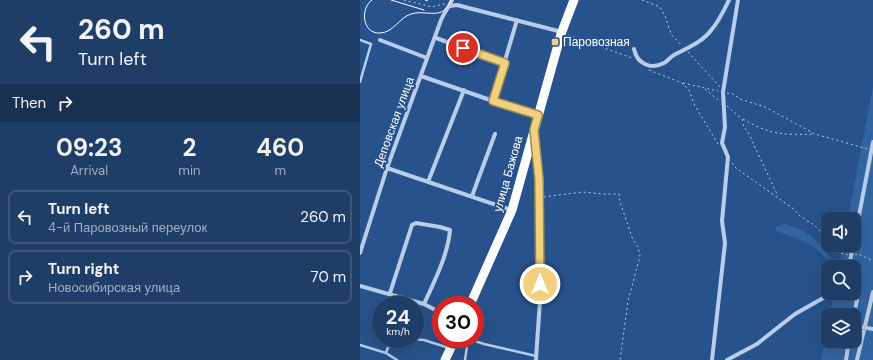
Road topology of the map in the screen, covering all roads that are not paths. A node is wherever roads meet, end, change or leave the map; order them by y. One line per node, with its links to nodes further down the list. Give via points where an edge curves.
1 (452, 0): 5 (street, Деповская улица)
2 (574, 0): 7 (highway, улица Бажова)
3 (730, 0): 11 (street, via 712,30 703,39 664,63 647,66 638,59)
4 (738, 0): 50 (street, via 723,92 725,127 722,143 728,157 722,221 725,243)
5 (450, 6): 6 (street, via 456,5); 8 (street, Деповская улица, via 444,12)
6 (517, 20): 7 (street); 13 (street)
7 (562, 33): 18 (highway, улица Бажова)
8 (436, 38): 12 (street, Деповская улица); 13 (street)
9 (360, 40): 15 (lane, via 372,44)
10 (380, 40): 12 (street)
11 (634, 49)
12 (428, 58): 14 (street, Деповская улица)
13 (505, 63): 17 (street)
14 (421, 76): 16 (street); 22 (street, Деповская улица)
15 (360, 82)
16 (464, 90): 17 (street); 23 (street)
17 (493, 101): 18 (street)
18 (538, 115): 19 (highway, улица Бажова)
19 (534, 130): 25 (highway, улица Бажова); 46 (street, via 539,179 540,298)
20 (495, 134): 24 (street)
21 (873, 142): 26 (street)
22 (387, 168): 23 (street); 27 (street, Деповская улица)
23 (428, 182): 24 (street)
24 (472, 196): 25 (street)
25 (512, 210): 32 (highway, улица Бажова)
26 (860, 212)
27 (360, 253)
28 (360, 286): 29 (street)
29 (390, 293): 31 (street); 34 (street, via 412,225 416,222 450,230 450,239)
30 (873, 293): 37 (street)
31 (399, 296)
32 (474, 296)
33 (821, 299): 51 (street, via 795,314 757,344)
34 (424, 304): 35 (street)
35 (432, 308)
36 (861, 327): 37 (street)
37 (864, 327): 38 (street); 53 (street)
38 (873, 329)
39 (484, 344): 46 (lane)
40 (360, 345): 45 (lane)
41 (388, 348): 45 (lane)
42 (451, 348): 48 (highway)
43 (467, 348): 49 (lane)
44 (848, 348): 52 (street)
45 (386, 353): 47 (lane)
46 (536, 358)
47 (397, 360)
48 (445, 360)
49 (465, 360)
50 (712, 360)
51 (727, 360)
52 (846, 360)
53 (857, 360)

